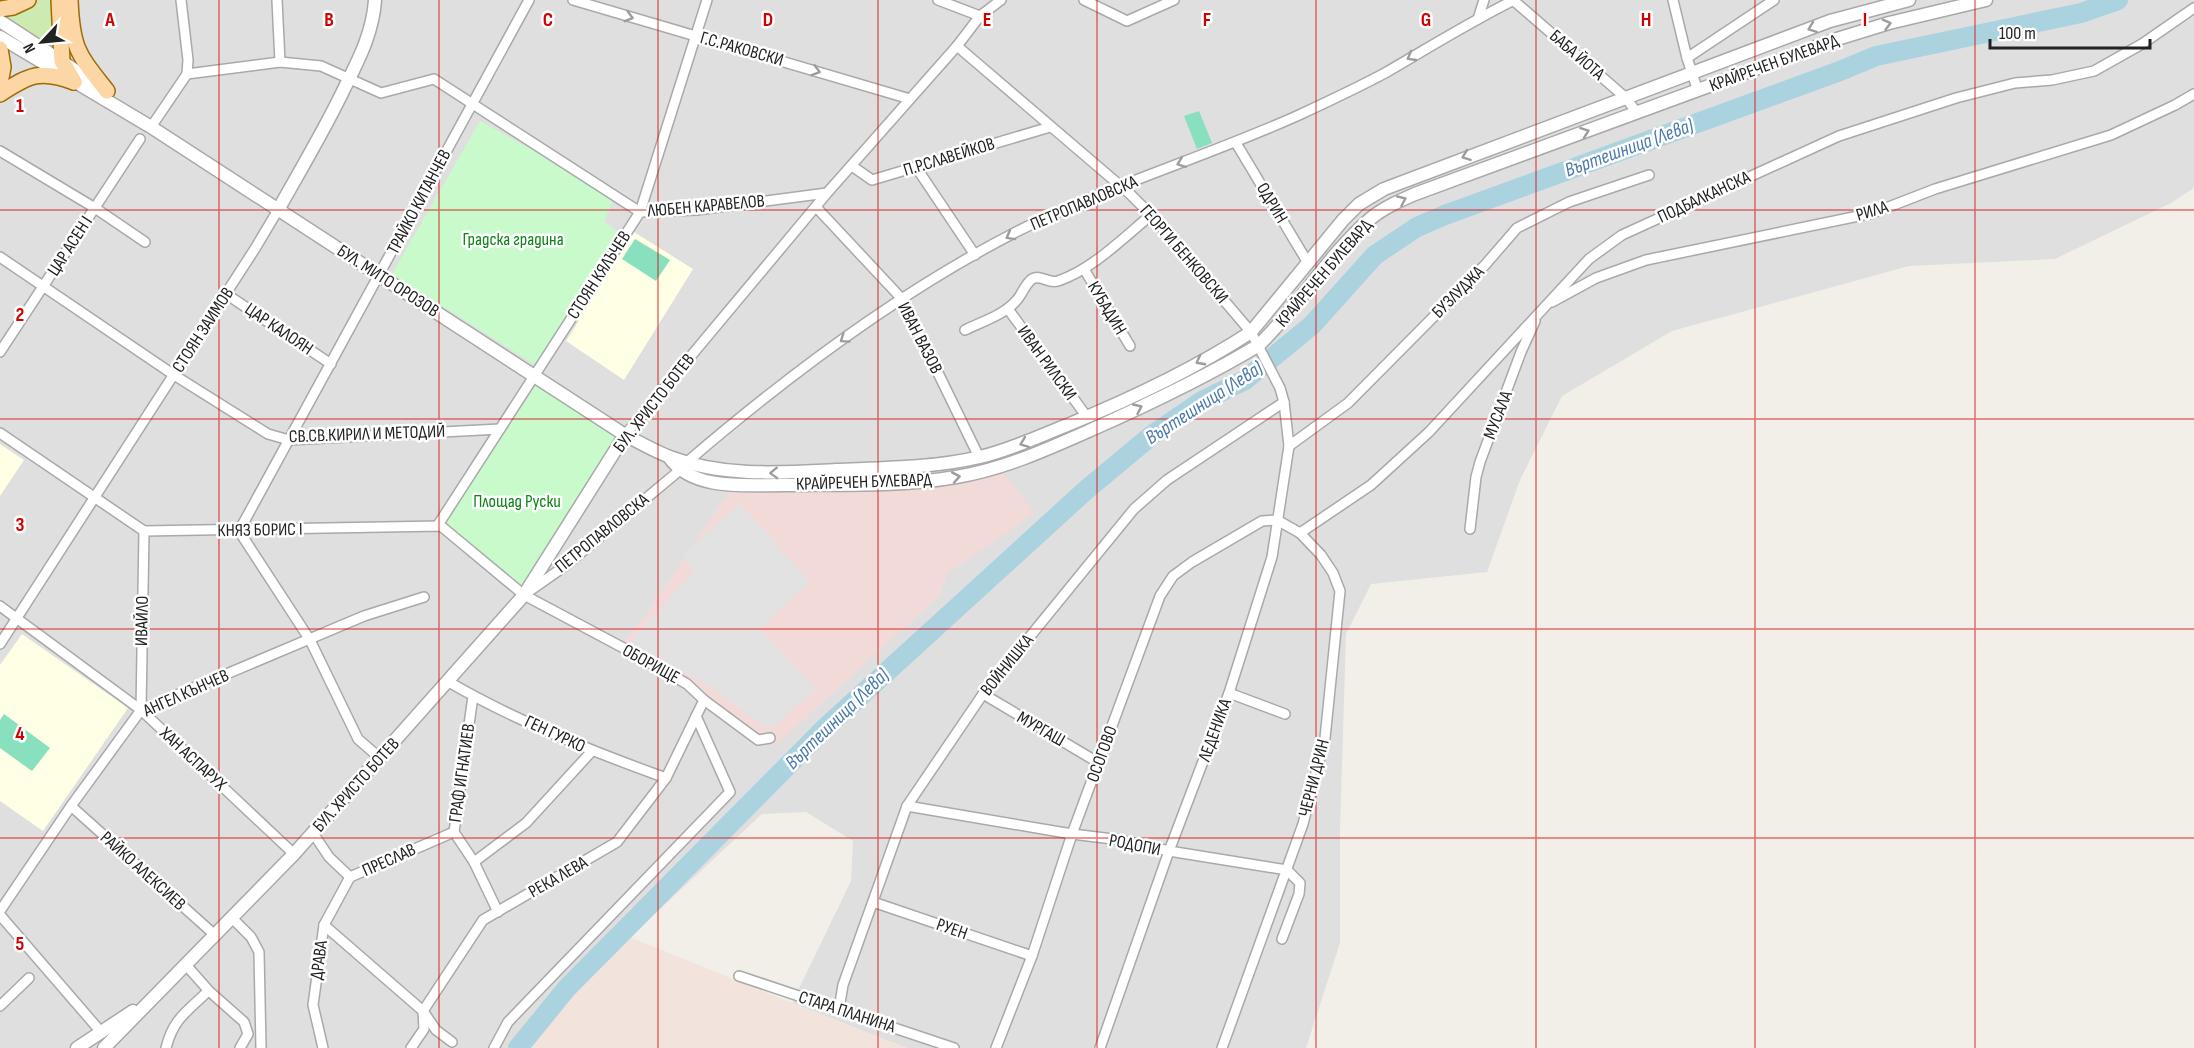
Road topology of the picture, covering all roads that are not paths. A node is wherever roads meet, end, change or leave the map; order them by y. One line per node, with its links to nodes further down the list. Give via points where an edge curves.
1 (28, 0): 21 (main road)
2 (59, 0): 30 (main road)
3 (70, 0): 37 (main road, via 74,42)
4 (181, 0): 32 (street)
5 (277, 0): 31 (street)
6 (375, 0): 34 (street, СТОЯН ЗАИМОВ, via 364,50)
7 (529, 0): 43 (street, ТРАЙКО КИТАНЧЕВ)
8 (573, 0): 25 (street, Г.С.РАКОВСКИ, one-way to 25)
9 (707, 0): 25 (street, СТОЯН КЯЛЪЧЕВ)
10 (938, 0): 22 (street)
11 (1001, 0): 22 (street, БУЛ. ХРИСТО БОТЕВ)
12 (1084, 0): 13 (street, via 1127,21)
13 (1172, 0)
14 (1484, 0): 23 (street)
15 (1514, 0): 23 (street, ПЕТРОПАВЛОВСКА); 41 (street, БАБА ЙОТА)
16 (1673, 0): 29 (street)
17 (1774, 0): 29 (street)
18 (1909, 0): 33 (street, КРАЙРЕЧЕН БУЛЕВАРД, one-way to 33, via 1830,21)
19 (1986, 0): 38 (street, КРАЙРЕЧЕН БУЛЕВАРД, one-way to 19, via 1862,31)
20 (2194, 8): 70 (street, ПОДБАЛКАНСКА, via 2094,71 2015,83 1956,98 1839,136 1622,235 1589,259)
21 (0, 9)
22 (980, 16): 27 (street, БУЛ. ХРИСТО БОТЕВ)
23 (1478, 18): 48 (street, ПЕТРОПАВЛОВСКА, one-way to 48, via 1382,74)
24 (0, 21): 30 (street, БУЛ. МИТО ОРОЗОВ)
25 (694, 36): 42 (street, Г.С.РАКОВСКИ, one-way to 42); 58 (street, СТОЯН КЯЛЪЧЕВ)
26 (0, 37): 35 (street, БУЛ. МИТО ОРОЗОВ)
27 (957, 46): 42 (street, БУЛ. ХРИСТО БОТЕВ); 46 (street, ГЕОРГИ БЕНКОВСКИ)
28 (0, 49): 36 (main road)
29 (1687, 58): 33 (street)
30 (62, 61): 35 (main road); 37 (street, БУЛ. МИТО ОРОЗОВ)
31 (280, 62): 32 (street, ЛЮБЕН КАРАВЕЛОВ); 34 (street, ЛЮБЕН КАРАВЕЛОВ, via 321,66)
32 (187, 74): 45 (street)
33 (1692, 74): 38 (street); 41 (street, КРАЙРЕЧЕН БУЛЕВАРД)
34 (349, 80): 43 (street, ЛЮБЕН КАРАВЕЛОВ, via 381,93 434,79); 57 (street, СТОЯН ЗАИМОВ)
35 (74, 82): 39 (main road, via 56,75 39,75); 45 (street, БУЛ. МИТО ОРОЗОВ)
36 (0, 83)
37 (107, 91): 45 (street, БУЛ. МИТО ОРОЗОВ)
38 (1698, 91): 44 (street, КРАЙРЕЧЕН БУЛЕВАРД)
39 (0, 94)
40 (2194, 94): 70 (street, РИЛА, via 2111,135 1935,189 1872,213 1646,260 1596,278)
41 (1626, 98): 44 (street, БАБА ЙОТА); 63 (street, КРАЙРЕЧЕН БУЛЕВАРД, one-way to 63, via 1384,189 1359,204)
42 (910, 99): 50 (street, БУЛ. ХРИСТО БОТЕВ)
43 (472, 105): 58 (street, ЛЮБЕН КАРАВЕЛОВ); 66 (street, ТРАЙКО КИТАНЧЕВ)
44 (1637, 113): 75 (street, КРАЙРЕЧЕН БУЛЕВАРД, one-way to 44, via 1340,250 1388,206)
45 (151, 127): 57 (street, БУЛ. МИТО ОРОЗОВ)
46 (1050, 127): 51 (street, П.Р.СЛАВЕЙКОВ); 53 (street, ГЕОРГИ БЕНКОВСКИ)
47 (140, 139): 56 (street, ЦАР АСЕН I)
48 (1236, 143): 53 (street, ПЕТРОПАВЛОВСКА, one-way to 53); 63 (street, ОДРИН)
49 (0, 151): 56 (street)
50 (852, 166): 51 (street, П.Р.СЛАВЕЙКОВ, via 872,180); 54 (street, БУЛ. ХРИСТО БОТЕВ)
51 (916, 167): 61 (street)
52 (1649, 175): 87 (street, БУЗЛУДЖА, via 1569,202 1517,228 1348,403)
53 (1121, 187): 59 (street, ГЕОРГИ БЕНКОВСКИ); 61 (street, ПЕТРОПАВЛОВСКА, one-way to 61, via 1016,232)
54 (827, 193): 55 (street, БУЛ. ХРИСТО БОТЕВ); 58 (street, ЛЮБЕН КАРАВЕЛОВ, via 697,210)
55 (816, 207): 69 (street, ИВАН ВАЗОВ); 85 (street, БУЛ. ХРИСТО БОТЕВ)
56 (95, 208): 60 (street); 67 (street, ЦАР АСЕН I)
57 (278, 210): 66 (street, БУЛ. МИТО ОРОЗОВ); 68 (street, СТОЯН ЗАИМОВ)
58 (640, 212): 79 (street, СТОЯН КЯЛЪЧЕВ)
59 (1151, 215): 64 (street); 73 (street, ГЕОРГИ БЕНКОВСКИ)
60 (145, 242)
61 (975, 255): 69 (street, ПЕТРОПАВЛОВСКА)
62 (3, 259): 65 (street); 67 (street, СВ.СВ.КИРИЛ И МЕТОДИЙ)
63 (1308, 263): 73 (street, КРАЙРЕЧЕН БУЛЕВАРД)
64 (1084, 269): 71 (street, via 1059,281 1040,277 1030,280); 74 (street, КУБАДИН)
65 (0, 272)
66 (379, 276): 77 (street, ТРАЙКО КИТАНЧЕВ); 79 (street, БУЛ. МИТО ОРОЗОВ)
67 (43, 286): 76 (street, ЦАР АСЕН I); 78 (street, СВ.СВ.КИРИЛ И МЕТОДИЙ)
68 (226, 294): 77 (street, ЦАР КАЛОЯН); 78 (street, СТОЯН ЗАИМОВ)
69 (902, 299): 88 (street, ИВАН ВАЗОВ); 89 (street, ПЕТРОПАВЛОВСКА, one-way to 89, via 784,381)
70 (1544, 306): 93 (street, МУСАЛА, via 1530,330 1480,462); 96 (street, ПОДБАЛКАНСКА, via 1429,432 1371,485)
71 (1008, 309): 72 (street); 82 (street, ИВАН РИЛСКИ)
72 (965, 330)
73 (1251, 332): 75 (street, ГЕОРГИ БЕНКОВСКИ); 82 (street, КРАЙРЕЧЕН БУЛЕВАРД, one-way to 82)
74 (1130, 346)
75 (1261, 349): 80 (street, ГЕОРГИ БЕНКОВСКИ); 89 (street, КРАЙРЕЧЕН БУЛЕВАРД, one-way to 75, via 708,480 753,485 898,484 982,472 1008,465 1141,407)
76 (0, 352)
77 (332, 364): 86 (street, ТРАЙКО КИТАНЧЕВ)
78 (174, 375): 86 (street, СВ.СВ.КИРИЛ И МЕТОДИЙ, via 268,434); 90 (street, СТОЯН ЗАИМОВ)
79 (533, 376): 83 (street, СТОЯН КЯЛЪЧЕВ); 85 (street, БУЛ. МИТО ОРОЗОВ)
80 (1280, 388): 81 (street, ЛЕДЕНИКА)
81 (1284, 402): 87 (street, ЛЕДЕНИКА); 105 (street, ВОЙНИШКА, via 1167,480 1134,509)
82 (1086, 417): 88 (street, КРАЙРЕЧЕН БУЛЕВАРД, one-way to 88)
83 (500, 429): 86 (street, СВ.СВ.КИРИЛ И МЕТОДИЙ); 92 (street, СТОЯН КЯЛЪЧЕВ)
84 (0, 434): 90 (street)
85 (625, 435): 89 (street); 97 (street, БУЛ. ХРИСТО БОТЕВ)
86 (290, 440): 95 (street, ТРАЙКО КИТАНЧЕВ)
87 (1289, 446): 91 (street, ЛЕДЕНИКА)
88 (979, 457): 89 (street, КРАЙРЕЧЕН БУЛЕВАРД, one-way to 89, via 919,466 764,473)
89 (683, 466): 97 (street, ПЕТРОПАВЛОВСКА, via 565,566)
90 (95, 498): 94 (street); 100 (street, СТОЯН ЗАИМОВ)
91 (1277, 520): 96 (street, ЧЕРНИ ДРИН); 104 (street, ЛЕДЕНИКА, via 1272,557); 114 (street, ОСОГОВО, via 1262,521 1173,576 1160,596)
92 (438, 525): 95 (street, КНЯЗ БОРИС I); 97 (street)
93 (1470, 529)
94 (144, 531): 95 (street, КНЯЗ БОРИС I); 108 (street, ИВАЙЛО)
95 (239, 531): 101 (street)
96 (1300, 533): 124 (street, ЧЕРНИ ДРИН, via 1321,555 1340,591 1325,738)
97 (524, 595): 103 (street, БУЛ. ХРИСТО БОТЕВ); 107 (street, ОБОРИЩЕ, via 687,684)
98 (424, 597): 101 (street, АНГЕЛ КЪНЧЕВ, via 364,616)
99 (0, 606): 100 (street, ХАН АСПАРУХ)
100 (17, 618): 102 (street, СТОЯН ЗАИМОВ); 108 (street, ХАН АСПАРУХ)
101 (310, 640): 108 (street, АНГЕЛ КЪНЧЕВ); 113 (street, via 358,739)
102 (0, 644)
103 (447, 681): 106 (street, ГЕН ГУРКО); 113 (street, БУЛ. ХРИСТО БОТЕВ)
104 (1229, 693): 109 (street); 121 (street, ЛЕДЕНИКА)
105 (982, 694): 114 (street, МУРГАШ); 117 (street, ВОЙНИШКА)
106 (473, 696): 112 (street, ГЕН ГУРКО); 118 (street, ГРАФ ИГНАТИЕВ)
107 (704, 700): 110 (street, РЕКА ЛЕВА); 111 (street, ОБОРИЩЕ, via 758,741)
108 (141, 710): 116 (street, АНГЕЛ КЪНЧЕВ); 122 (street, ХАН АСПАРУХ)
109 (1285, 714)
110 (696, 716): 115 (street, РЕКА ЛЕВА); 151 (street, via 730,792 507,1022)
111 (770, 738)
112 (592, 751): 115 (street, ГЕН ГУРКО); 123 (street, via 526,823)
113 (381, 759): 119 (street, БУЛ. ХРИСТО БОТЕВ)
114 (1099, 763): 120 (street, ОСОГОВО)
115 (666, 778): 127 (street, РЕКА ЛЕВА, via 617,842)
116 (71, 806): 128 (street, АНГЕЛ КЪНЧЕВ); 131 (street, РАЙКО АЛЕКСИЕВ)
117 (908, 806): 120 (street, РОДОПИ); 126 (street, ВОЙНИШКА)
118 (454, 832): 123 (street, ГРАФ ИГНАТИЕВ); 125 (street, ПРЕСЛАВ)
119 (313, 833): 122 (street, БУЛ. ХРИСТО БОТЕВ); 125 (street, ПРЕСЛАВ)
120 (1072, 834): 121 (street, РОДОПИ); 133 (street, ОСОГОВО)
121 (1169, 851): 124 (street, РОДОПИ); 154 (street, ЛЕДЕНИКА)
122 (294, 854): 129 (street, БУЛ. ХРИСТО БОТЕВ)
123 (474, 862): 127 (street, ГРАФ ИГНАТИЕВ)
124 (1287, 870): 132 (street, via 1300,883); 155 (street, ЧЕРНИ ДРИН)
125 (350, 878): 130 (street, ДРАВА)
126 (873, 902): 133 (street, РУЕН); 140 (street, ВОЙНИШКА, via 843,985)
127 (498, 912): 141 (street, РЕКА ЛЕВА, via 483,920)
128 (0, 913): 142 (street)
129 (233, 919): 131 (street, БУЛ. ХРИСТО БОТЕВ); 148 (street, via 259,952)
130 (324, 925): 141 (street); 149 (street, ДРАВА, via 313,1005)
131 (216, 936): 134 (street, БУЛ. ХРИСТО БОТЕВ)
132 (1282, 939)
133 (1032, 956): 153 (street, ОСОГОВО)
134 (186, 965): 138 (street, БУЛ. ХРИСТО БОТЕВ); 147 (street, via 244,1022 248,1034)
135 (739, 976): 140 (street, СТАРА ПЛАНИНА)
136 (28, 978): 139 (street)
137 (205, 994): 146 (street, via 171,1029)
138 (150, 1000): 142 (street, БУЛ. ХРИСТО БОТЕВ); 145 (street, БУЛ. ХРИСТО БОТЕВ)
139 (0, 1006)
140 (839, 1009): 152 (street, СТАРА ПЛАНИНА)
141 (423, 1011): 143 (street, via 436,1030); 150 (street, РЕКА ЛЕВА, via 424,1029)
142 (101, 1032): 144 (street, БУЛ. ХРИСТО БОТЕВ)
143 (452, 1042)
144 (77, 1048)
145 (104, 1048)
146 (166, 1048)
147 (240, 1048)
148 (261, 1048)
149 (322, 1048)
150 (411, 1048)
151 (494, 1048)
152 (954, 1048)
153 (996, 1048)
154 (1100, 1048)
155 (1222, 1048)

